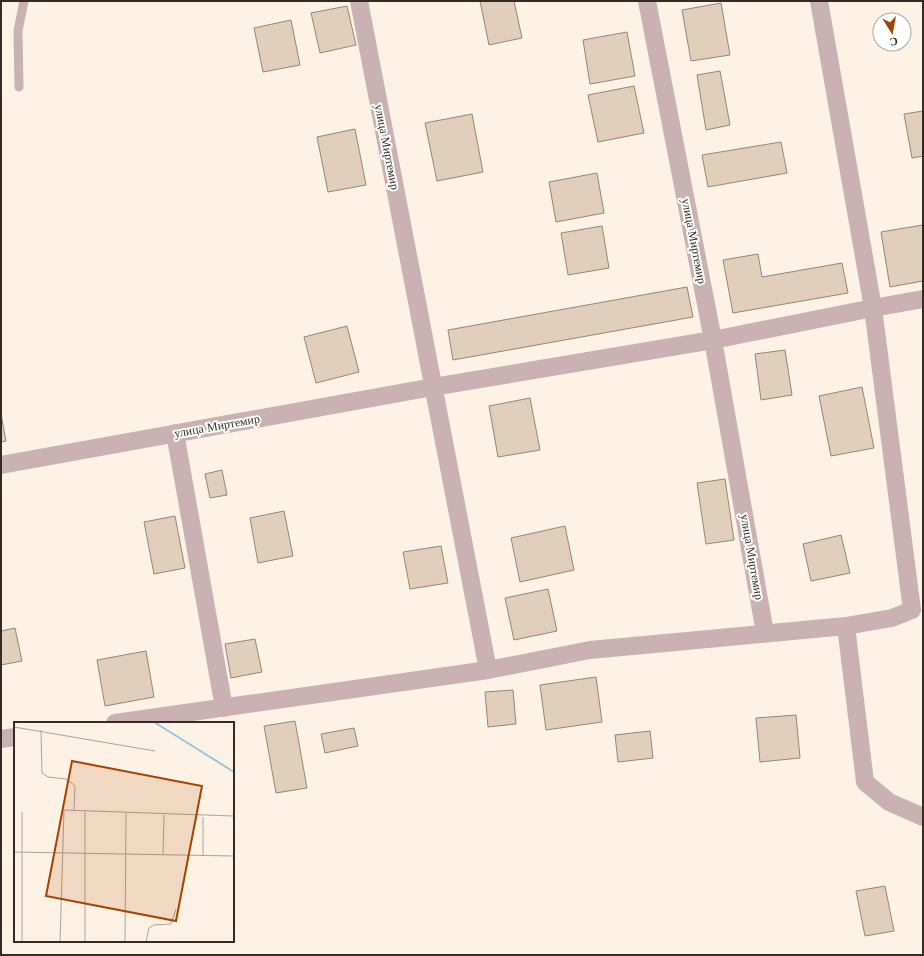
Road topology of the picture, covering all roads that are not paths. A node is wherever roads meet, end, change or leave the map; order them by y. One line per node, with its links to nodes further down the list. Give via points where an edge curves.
1 (24, 1): 5 (lane, via 18,32)
2 (359, 1): 9 (street, улица Миртемир)
3 (647, 1): 8 (street, улица Миртемир)
4 (819, 1): 7 (street)
5 (19, 87)
6 (923, 300): 7 (street, улица Миртемир)
7 (873, 308): 8 (street, улица Миртемир); 12 (street, via 912,610 892,618)
8 (713, 340): 9 (street, улица Миртемир); 13 (street, улица Миртемир)
9 (433, 387): 10 (street, улица Миртемир); 14 (street, улица Миртемир)
10 (175, 433): 11 (street, улица Миртемир); 15 (street)
11 (1, 464)
12 (846, 626): 13 (street); 19 (street, via 865,782 889,802)
13 (765, 633): 14 (street, via 590,650)
14 (488, 670): 15 (street)
15 (224, 708): 16 (street)
16 (122, 722)
17 (14, 737): 18 (street)
18 (1, 739)
19 (923, 817)

